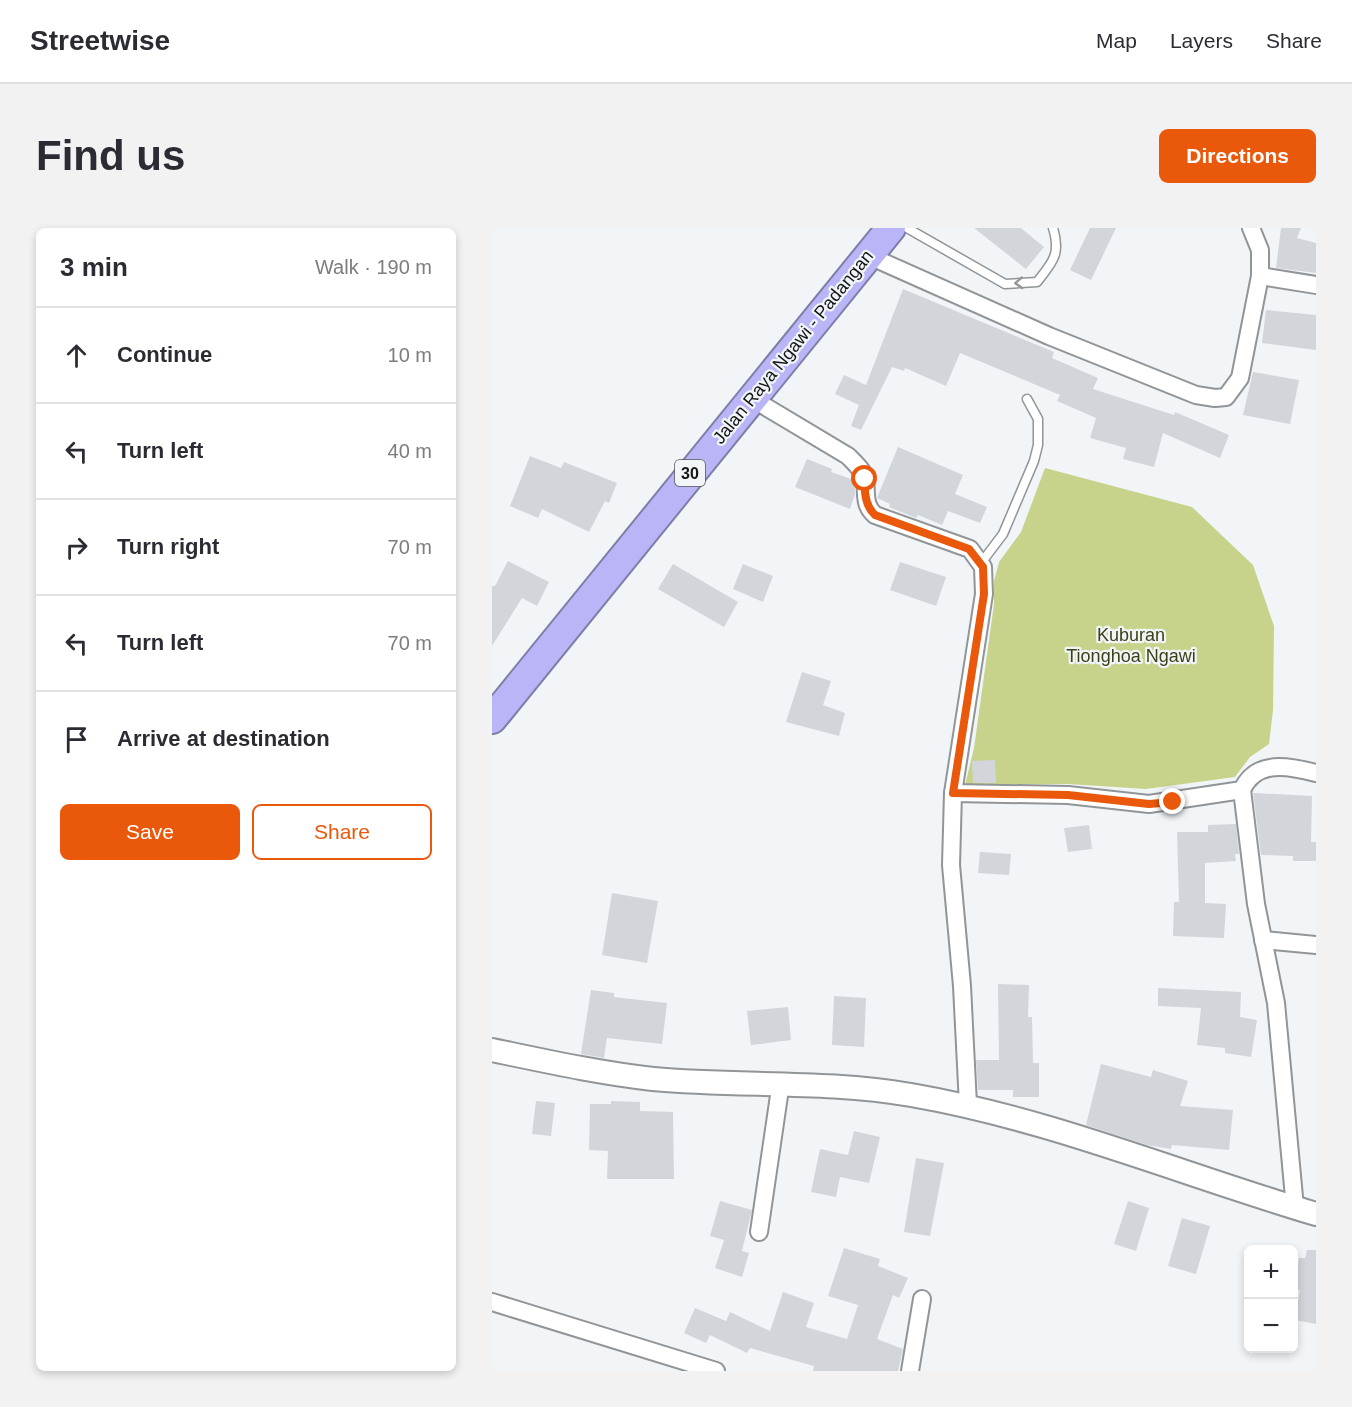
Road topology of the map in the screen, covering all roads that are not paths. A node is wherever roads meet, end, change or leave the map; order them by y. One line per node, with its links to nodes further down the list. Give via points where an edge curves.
1 (891, 228): 5 (highway, Jalan Raya Ngawi - Padangan / 30)
2 (908, 228): 3 (lane, one-way to 2, via 1058,245 1052,264 1037,282 1005,284)
3 (1053, 228)
4 (1251, 228): 6 (street, via 1260,250)
5 (867, 255): 6 (street, via 1049,336 1196,395 1215,398 1226,397 1240,378); 8 (highway, Jalan Raya Ngawi - Padangan / 30)
6 (1260, 276): 7 (street)
7 (1316, 285)
8 (752, 398): 10 (street, via 848,456 860,468 866,499 875,515 969,549); 11 (highway, Jalan Raya Ngawi - Padangan / 30)
9 (1027, 399): 10 (lane, via 1038,419 1034,461 1003,534)
10 (981, 563): 14 (street, via 984,594)
11 (492, 719)
12 (1316, 773): 13 (street, via 1294,767 1268,767 1247,779)
13 (1242, 790): 14 (street, via 1149,804 1068,795); 15 (street)
14 (953, 793): 19 (street, via 951,865)
15 (1263, 940): 16 (street); 20 (street)
16 (1316, 945)
17 (492, 1050): 18 (street, via 653,1079)
18 (781, 1082): 19 (street, via 908,1094); 21 (street)
19 (968, 1105): 20 (street, via 1132,1152)
20 (1306, 1211)
21 (759, 1232)
22 (922, 1299): 25 (street)
23 (492, 1302): 24 (street)
24 (716, 1371)
25 (910, 1371)

